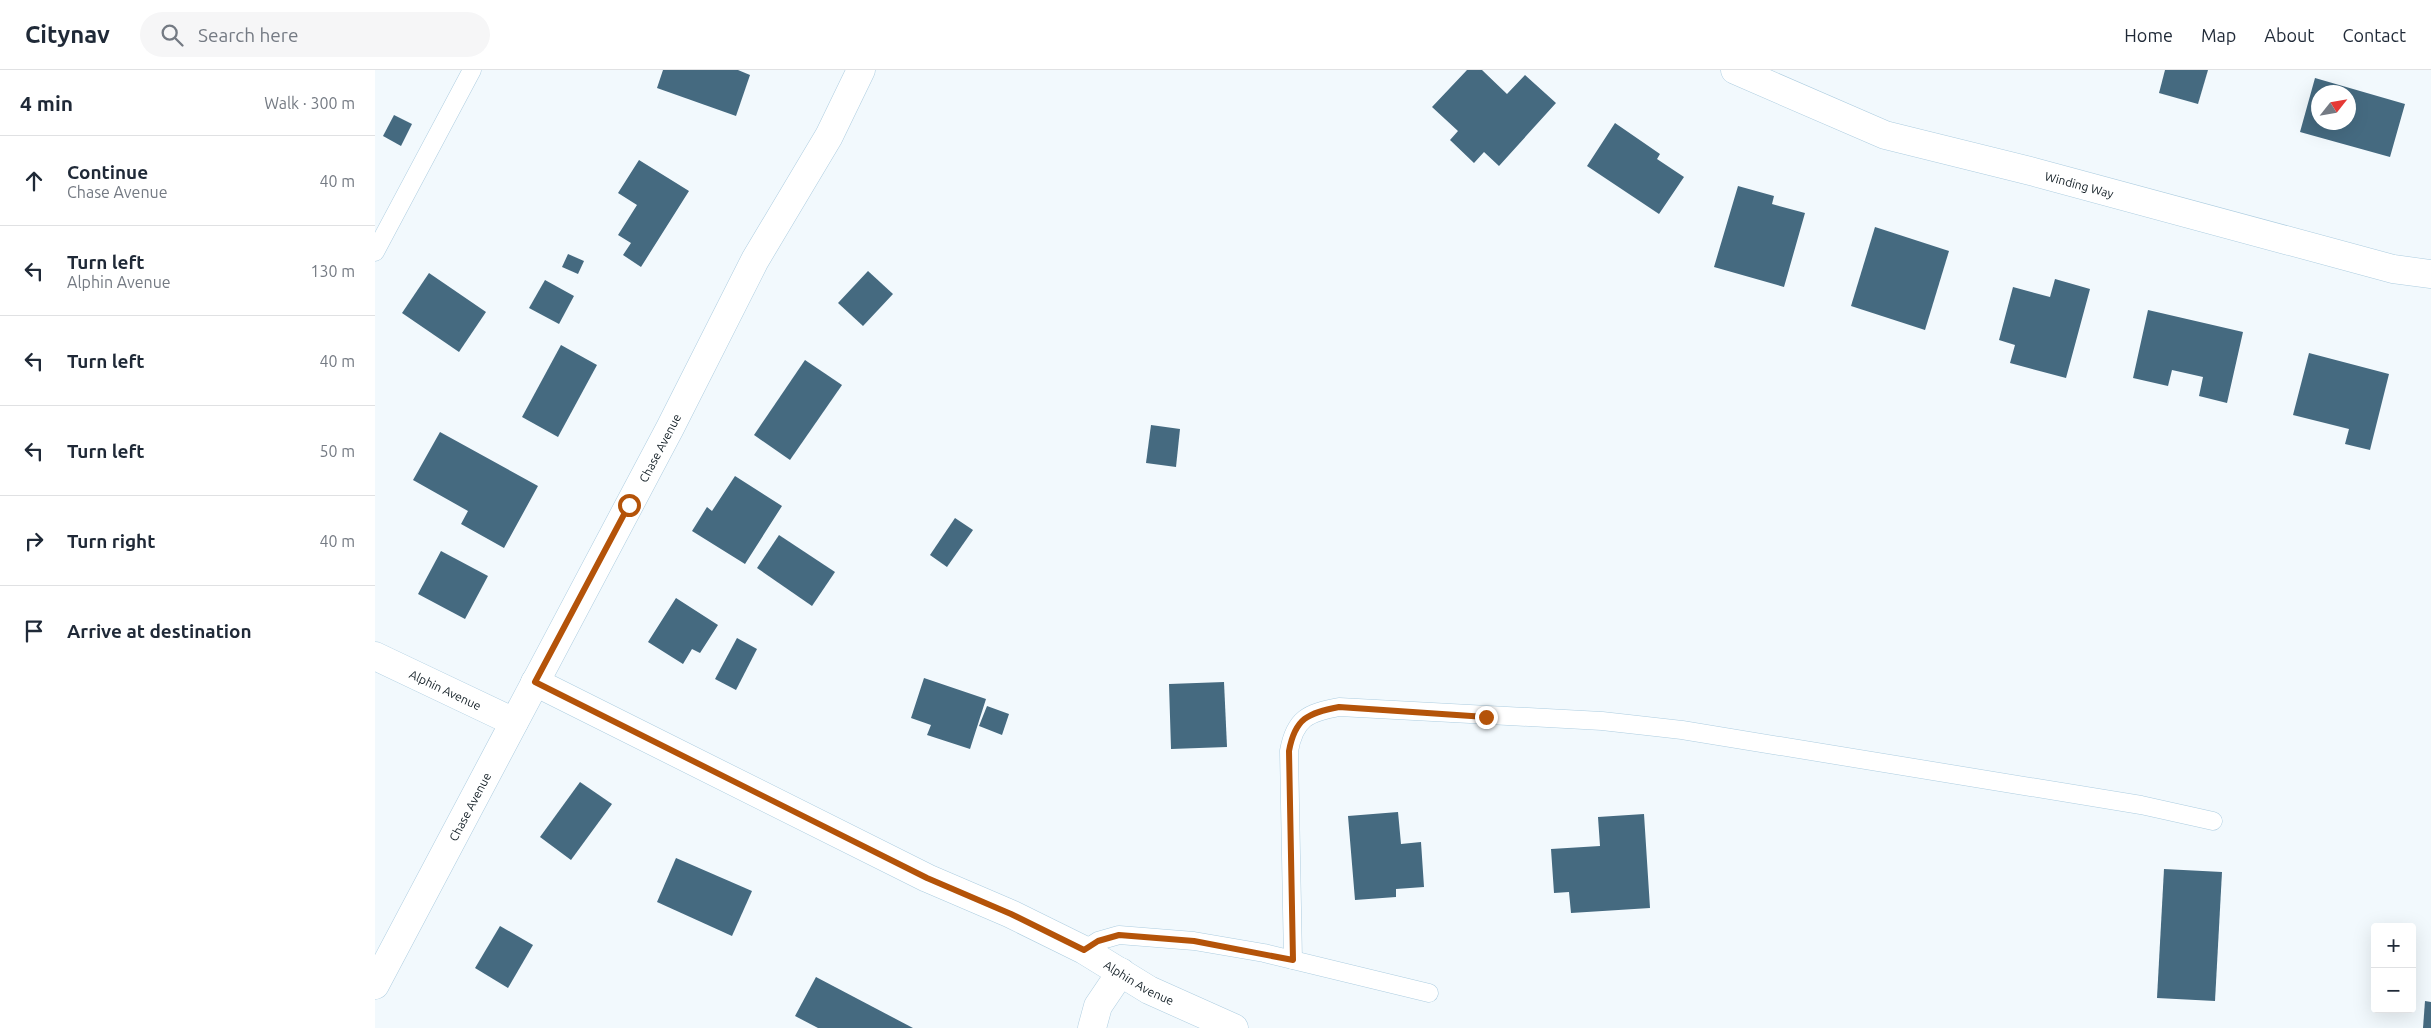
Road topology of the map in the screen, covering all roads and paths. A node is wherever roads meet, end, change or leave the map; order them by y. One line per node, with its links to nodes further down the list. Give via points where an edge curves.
1 (472, 70): 4 (lane)
2 (861, 70): 7 (street, Chase Avenue, via 829,136 755,260)
3 (1735, 70): 5 (street, Winding Way, via 1885,135 2393,269)
4 (375, 252)
5 (2431, 274)
6 (375, 656): 8 (street, Alphin Avenue)
7 (535, 682): 8 (street, Chase Avenue); 10 (street, Alphin Avenue, via 927,878)
8 (514, 722): 13 (street, Chase Avenue)
9 (2213, 821): 11 (lane, via 2141,804 1682,730 1602,721 1339,707 1317,711 1302,720 1292,734 1289,751)
10 (1084, 950): 11 (lane, via 1098,941 1119,935 1194,941); 12 (street, Alphin Avenue)
11 (1293, 960): 14 (lane)
12 (1121, 972): 15 (street, via 1099,1006); 16 (street, Alphin Avenue, via 1149,990)
13 (375, 985)
14 (1429, 993)
15 (1092, 1028)
16 (1234, 1028)

